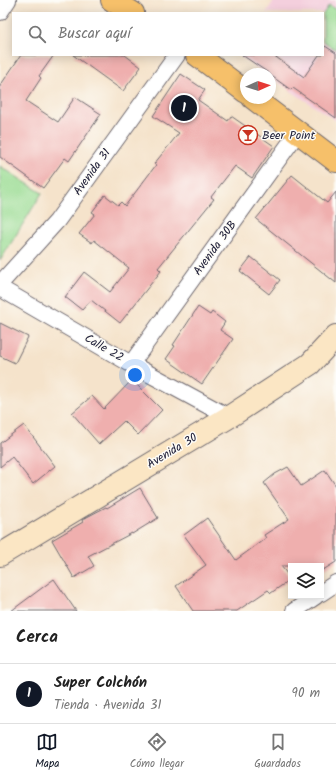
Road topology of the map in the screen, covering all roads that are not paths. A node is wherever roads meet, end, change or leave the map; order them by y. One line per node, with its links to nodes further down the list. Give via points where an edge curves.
1 (8, 0): 3 (street)
2 (112, 0): 4 (main road)
3 (0, 12)
4 (131, 12)
5 (176, 56): 11 (street, Avenida 31, via 57,221)
6 (198, 56): 7 (main road)
7 (240, 87)
8 (261, 104): 9 (main road)
9 (298, 132): 10 (main road); 14 (street, Avenida 30B)
10 (336, 161)
11 (0, 284)
12 (0, 288): 14 (street, Calle 22)
13 (336, 336): 15 (street, Avenida 30, via 310,364)
14 (131, 364): 15 (street, Calle 22)
15 (229, 417): 16 (street, Avenida 30)
16 (0, 555)
17 (336, 583): 18 (street)
18 (324, 591)
19 (312, 599): 20 (street)
20 (294, 611)

